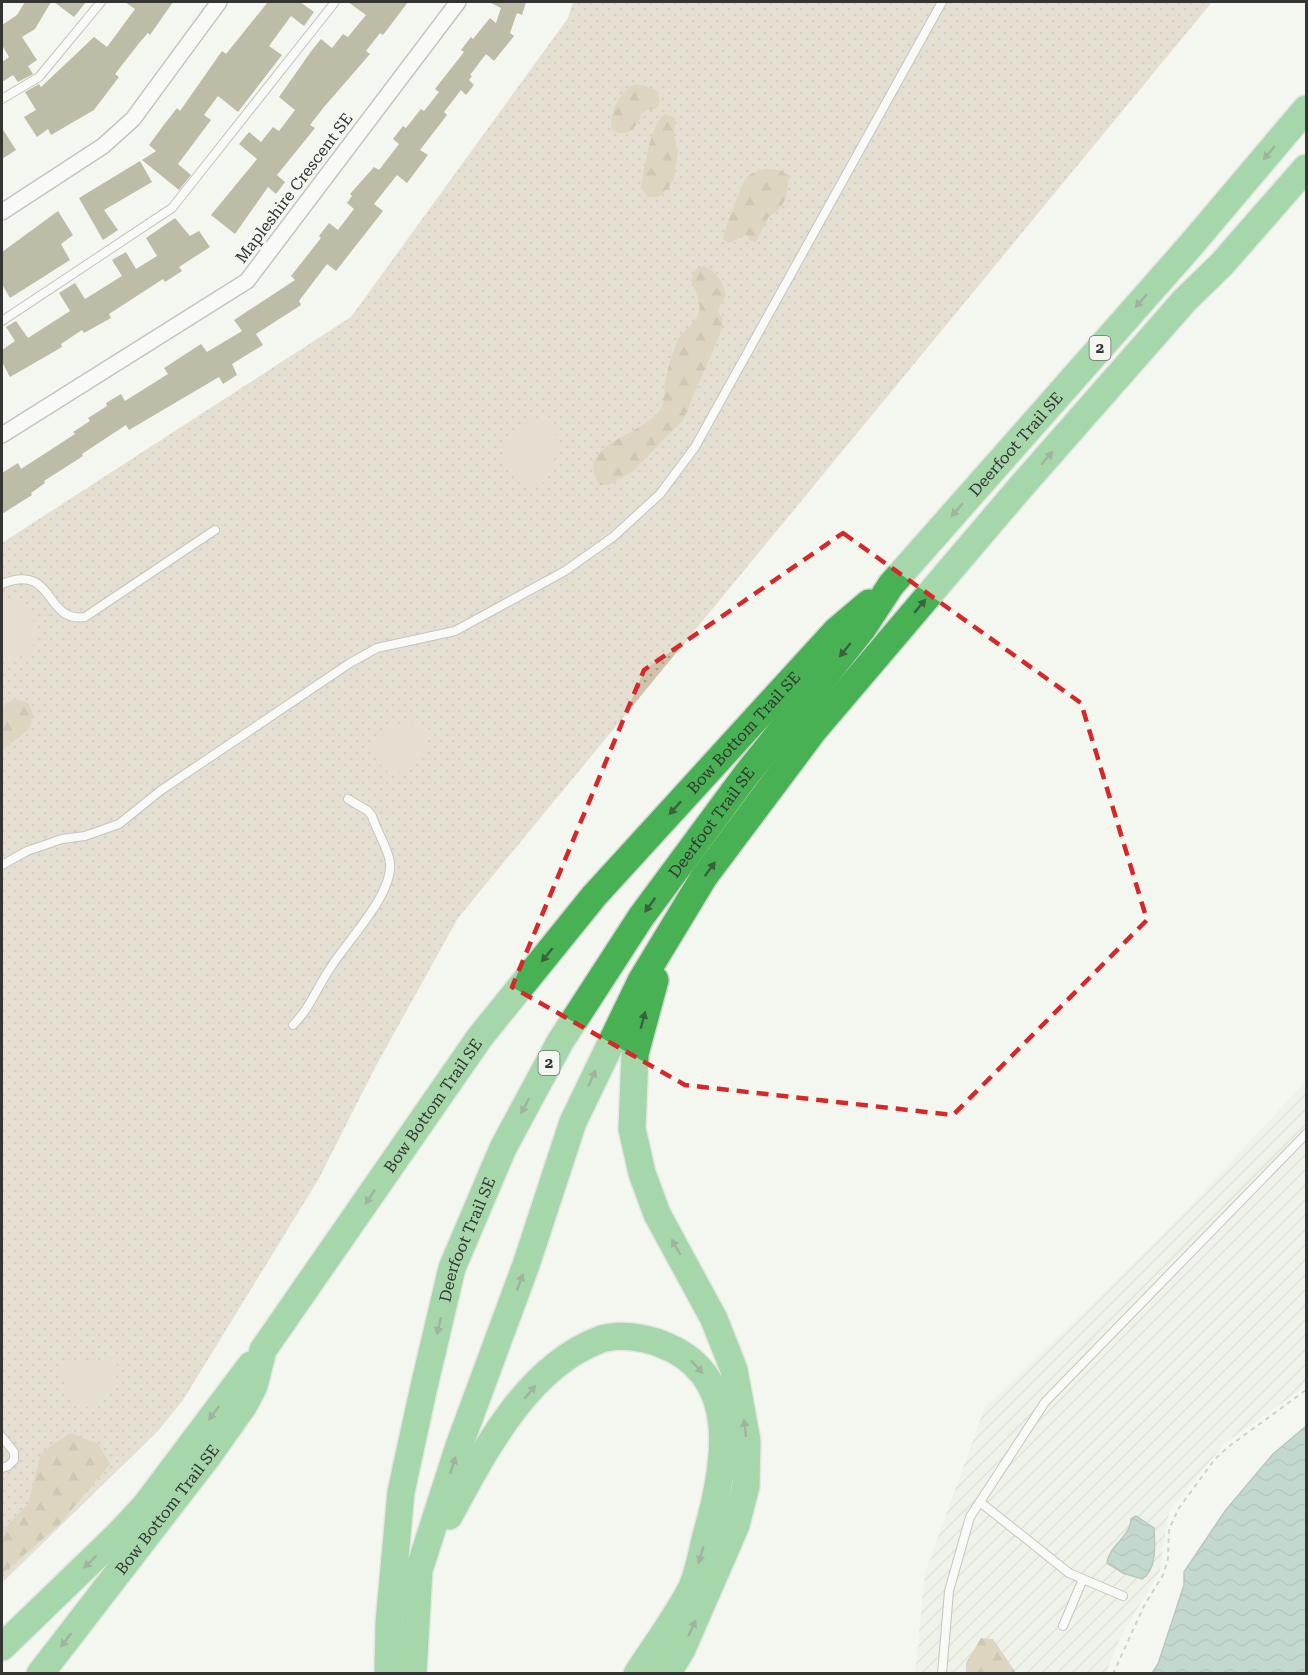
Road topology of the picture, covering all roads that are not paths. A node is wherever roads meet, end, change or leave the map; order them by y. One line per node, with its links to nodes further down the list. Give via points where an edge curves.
1 (101, 2): 6 (lane, via 39,77)
2 (219, 2): 9 (street, via 133,119 103,146)
3 (335, 2): 10 (lane, via 172,208)
4 (458, 2): 11 (street, Mapleshire Crescent SE, via 247,281)
5 (942, 2): 16 (lane, via 695,447 652,501 613,537 565,571 455,631 377,648 350,663 160,791 119,824 27,851)
6 (2, 99)
7 (1306, 109): 14 (highway, Deerfoot Trail SE / 2, one-way to 14)
8 (1306, 168): 17 (highway, Deerfoot Trail SE / 2, one-way to 8, via 704,877 814,730 1043,462)
9 (2, 212)
10 (2, 321)
11 (2, 435)
12 (215, 530): 13 (lane, via 85,617 66,615 35,581 22,576)
13 (2, 584)
14 (891, 585): 20 (highway, Bow Bottom Trail SE, one-way to 20, via 836,631 587,905 480,1037); 27 (highway, Deerfoot Trail SE / 2, one-way to 27, via 863,628 746,775 642,917 560,1042 503,1148 452,1268 401,1492)
15 (348, 799): 18 (lane, via 372,816 388,856 389,873 376,903 331,967 312,1003)
16 (2, 865)
17 (668, 936): 24 (highway, Deerfoot Trail SE / 2, one-way to 17, via 573,1122 618,1023); 34 (highway, one-way to 17, via 682,1649 736,1525 746,1486 747,1441 734,1370 714,1319 657,1214 632,1129 635,1054)
18 (293, 1025)
19 (1306, 1134): 23 (lane, via 1045,1402)
20 (263, 1350): 29 (highway, one-way to 29, via 145,1506); 30 (highway, Bow Bottom Trail SE, one-way to 30, via 254,1386 244,1405)
21 (2, 1437): 22 (lane, via 14,1452 14,1460)
22 (2, 1468)
23 (980, 1502): 25 (lane, via 1069,1573); 35 (lane, via 970,1517 949,1591)
24 (419, 1570): 27 (highway, Deerfoot Trail SE / 2); 33 (highway, one-way to 33, via 492,1437 544,1374 600,1339 627,1336 675,1349 700,1368 714,1389 723,1441 717,1498 692,1588)
25 (1083, 1579): 26 (lane); 28 (lane)
26 (1123, 1596)
27 (402, 1623): 31 (highway, Deerfoot Trail SE / 2); 32 (highway, Deerfoot Trail SE / 2)
28 (1063, 1626)
29 (2, 1647)
30 (40, 1674)
31 (388, 1674)
32 (413, 1674)
33 (637, 1674)
34 (667, 1674)
35 (942, 1674)

